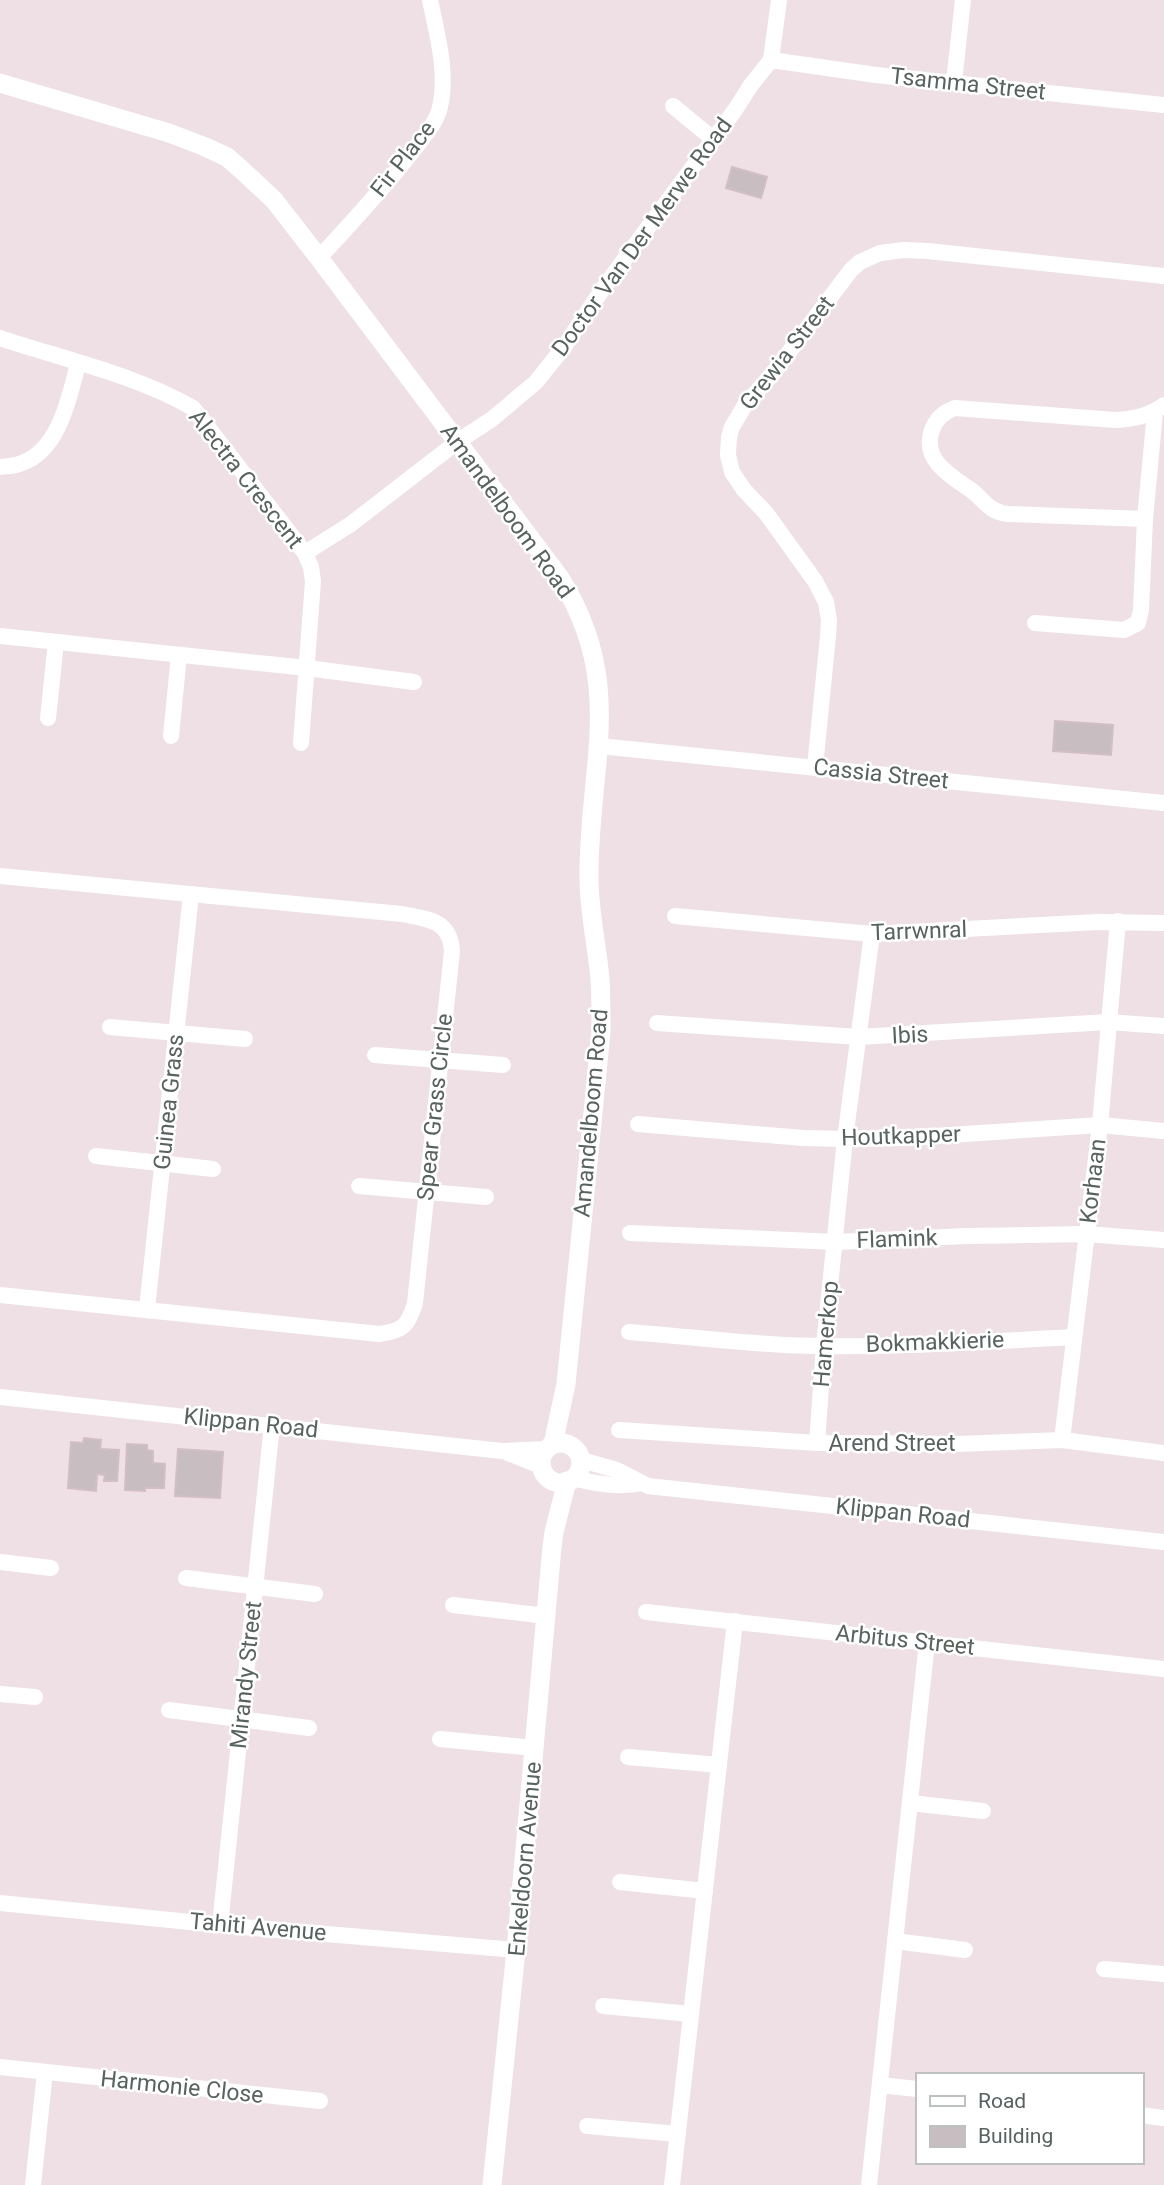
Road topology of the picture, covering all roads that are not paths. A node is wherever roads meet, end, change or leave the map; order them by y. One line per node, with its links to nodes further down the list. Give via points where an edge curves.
1 (430, 0): 10 (street, Fir Place, via 442,65 440,110 393,176)
2 (779, 0): 4 (street)
3 (962, 0): 5 (street)
4 (771, 60): 5 (street, Tsamma Street); 9 (street, Doctor Van Der Merwe Road)
5 (954, 82): 7 (street, Tsamma Street)
6 (0, 83): 10 (street, Amandelboom Road, via 169,134 227,157 274,200)
7 (1164, 105)
8 (673, 106): 9 (street)
9 (713, 139): 15 (street, Doctor Van Der Merwe Road, via 536,382)
10 (319, 258): 15 (street, Amandelboom Road)
11 (1164, 276): 29 (street, Grewia Street, via 928,250 880,253 860,262 842,280 745,405 729,437 732,472 815,581 828,608)
12 (0, 338): 13 (street, Alectra Crescent)
13 (78, 364): 16 (street, via 53,436 23,463); 18 (street, Alectra Crescent, via 145,385 193,408)
14 (1159, 408): 17 (street); 17 (street, via 1133,419 1115,420 959,407 940,416 930,438 940,467 992,510)
15 (457, 442): 18 (street, Doctor Van Der Merwe Road, via 351,524); 28 (street, Amandelboom Road, via 573,599 596,660)
16 (0, 467)
17 (1145, 519): 19 (street, via 1138,623 1124,630)
18 (305, 553): 23 (street, Alectra Crescent, via 313,581)
19 (1035, 624)
20 (0, 636): 21 (street)
21 (56, 642): 22 (street); 25 (street)
22 (179, 655): 23 (street); 26 (street)
23 (307, 668): 24 (street); 27 (street, Alectra Crescent)
24 (414, 682)
25 (48, 718)
26 (171, 736)
27 (301, 743)
28 (599, 746): 29 (street, Cassia Street); 72 (street, Amandelboom Road, via 589,878 601,1032)
29 (816, 767): 30 (street, Cassia Street)
30 (1164, 803)
31 (0, 876): 32 (street, Spear Grass Circle)
32 (191, 894): 41 (street, Guinea Grass); 45 (street, Spear Grass Circle, via 402,914 444,927 452,951)
33 (675, 916): 36 (street, Tarrwnral)
34 (1118, 921): 35 (street, Tarrwnral); 36 (street, Tarrwnral); 37 (street, Korhaan)
35 (1164, 923)
36 (872, 934): 42 (street, Hamerkop)
37 (1108, 1022): 39 (street, Ibis); 42 (street, Ibis); 48 (street, Korhaan)
38 (657, 1023): 42 (street, Ibis)
39 (1164, 1026)
40 (110, 1027): 41 (street)
41 (177, 1034): 43 (street); 52 (street, Guinea Grass)
42 (858, 1037): 50 (street, Hamerkop)
43 (245, 1039)
44 (375, 1055): 45 (street)
45 (441, 1059): 46 (street); 55 (street, Spear Grass Circle)
46 (503, 1065)
47 (638, 1124): 50 (street, Houtkapper)
48 (1100, 1125): 49 (street, Houtkapper); 50 (street, Houtkapper); 58 (street, Korhaan)
49 (1164, 1131)
50 (845, 1139): 60 (street, Hamerkop)
51 (96, 1157): 52 (street)
52 (162, 1163): 53 (street); 62 (street, Guinea Grass)
53 (213, 1169)
54 (359, 1186): 55 (street)
55 (426, 1191): 56 (street); 62 (street, Spear Grass Circle, via 415,1303 406,1325 398,1331 379,1334)
56 (485, 1197)
57 (630, 1233): 60 (street, Flamink)
58 (1086, 1234): 59 (street, Flamink); 60 (street, Flamink); 64 (street, Korhaan)
59 (1164, 1240)
60 (835, 1242): 65 (street, Hamerkop)
61 (0, 1295): 62 (street, Spear Grass Circle)
62 (147, 1309)
63 (629, 1332): 65 (street, Bokmakkierie)
64 (1074, 1337): 65 (street, Bokmakkierie); 69 (street, Korhaan)
65 (824, 1345): 70 (street, Hamerkop)
66 (0, 1397): 67 (street, Klippan Road)
67 (272, 1425): 72 (street, Klippan Road, via 502,1451); 77 (street, Mirandy Street)
68 (619, 1430): 70 (street, Arend Street)
69 (1062, 1440): 70 (street, Arend Street); 71 (street, Arend Street)
70 (817, 1443)
71 (1164, 1453)
72 (560, 1463): 73 (street, Klippan Road, via 617,1471 648,1486); 81 (street, Enkeldoorn Avenue)
73 (1164, 1542)
74 (0, 1562): 75 (street)
75 (51, 1568)
76 (186, 1578): 77 (street)
77 (255, 1587): 78 (street); 88 (street, Mirandy Street)
78 (315, 1594)
79 (453, 1605): 81 (street)
80 (646, 1612): 82 (street, Arbitus Street)
81 (548, 1616): 91 (street, Enkeldoorn Avenue)
82 (735, 1620): 83 (street, Arbitus Street); 93 (street)
83 (927, 1642): 84 (street, Arbitus Street); 94 (street)
84 (1164, 1669)
85 (0, 1694): 86 (street)
86 (35, 1698)
87 (169, 1710): 88 (street)
88 (241, 1720): 89 (street); 99 (street, Mirandy Street)
89 (309, 1728)
90 (440, 1739): 91 (street)
91 (535, 1748): 101 (street, Enkeldoorn Avenue)
92 (628, 1757): 93 (street)
93 (719, 1765): 97 (street)
94 (910, 1803): 95 (street); 100 (street)
95 (983, 1811)
96 (620, 1882): 97 (street)
97 (705, 1891): 106 (street)
98 (0, 1903): 99 (street, Tahiti Avenue)
99 (220, 1924): 101 (street, Tahiti Avenue)
100 (895, 1941): 102 (street); 109 (street)
101 (516, 1950): 117 (street, Enkeldoorn Avenue)
102 (965, 1950)
103 (1104, 1969): 104 (street)
104 (1164, 1974)
105 (603, 2007): 106 (street)
106 (691, 2014): 115 (street)
107 (0, 2067): 108 (street, Harmonie Close)
108 (45, 2072): 111 (street, Harmonie Close); 116 (street)
109 (880, 2085): 110 (street); 119 (street)
110 (916, 2089)
111 (320, 2101)
112 (1143, 2115): 113 (street)
113 (1164, 2118)
114 (587, 2126): 115 (street)
115 (678, 2134): 118 (street)
116 (33, 2185)
117 (492, 2185)
118 (672, 2185)
119 (869, 2185)

